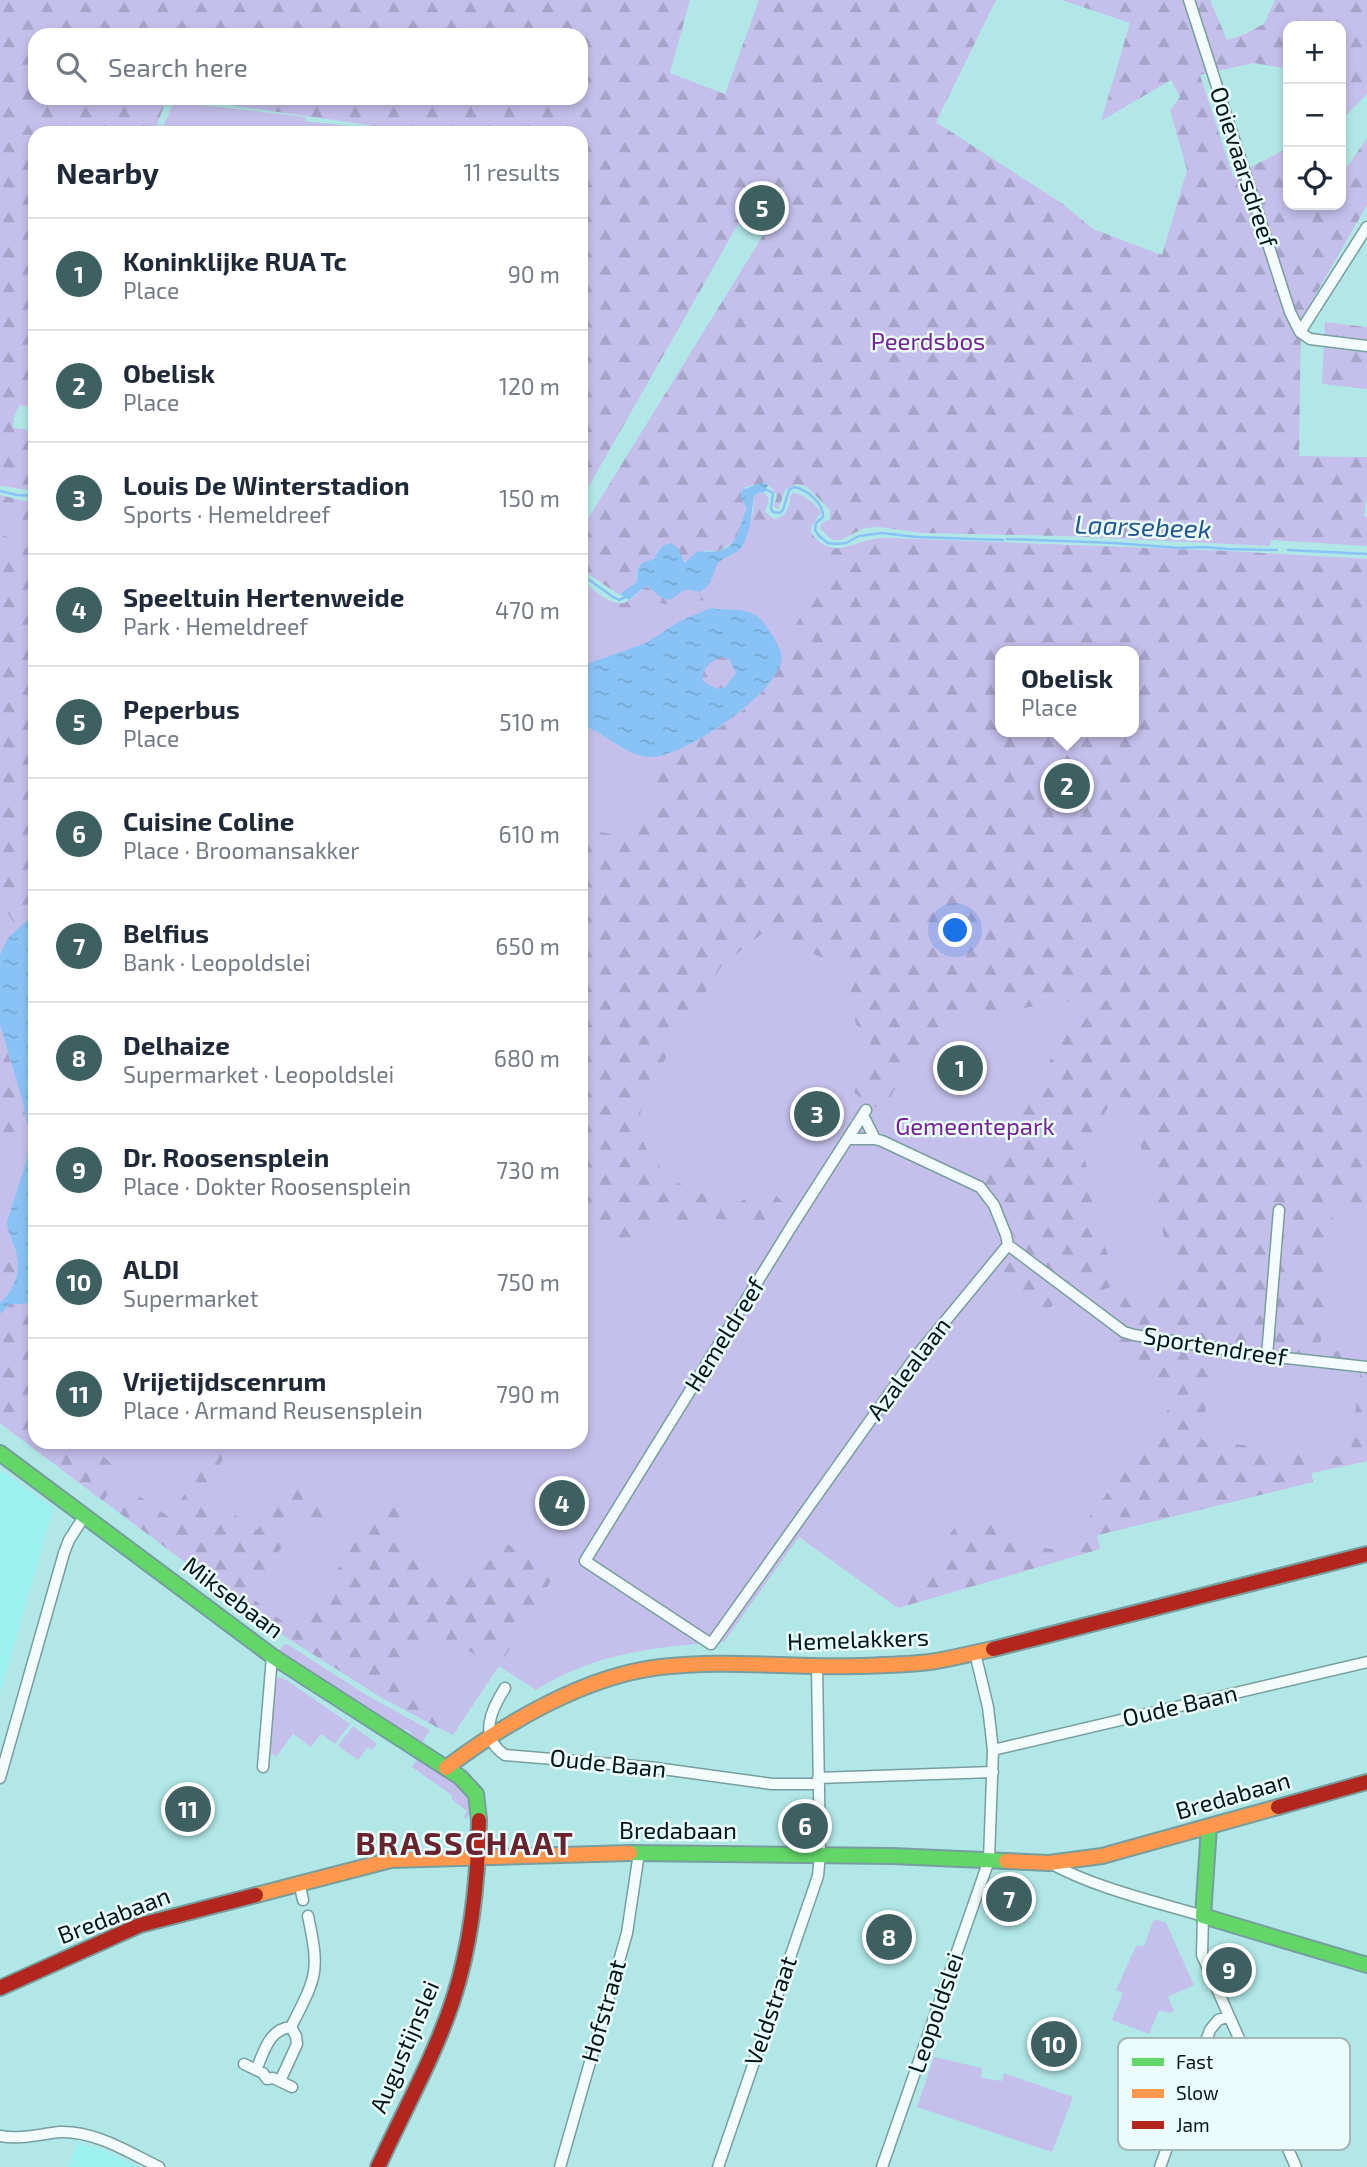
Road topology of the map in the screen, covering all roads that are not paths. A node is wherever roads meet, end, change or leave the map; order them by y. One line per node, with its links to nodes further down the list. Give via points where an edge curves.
1 (1189, 0): 3 (street, Ooievaarsdreef)
2 (1367, 226): 3 (street)
3 (1300, 331): 4 (street, via 1310,339)
4 (1367, 346)
5 (848, 1139): 6 (street); 6 (street, Hemeldreef, via 864,1112); 14 (street, Hemeldreef, via 585,1561)
6 (875, 1139): 8 (street, via 980,1187 994,1205)
7 (1279, 1210): 9 (street)
8 (1008, 1245): 9 (street, Sportendreef, via 1124,1332); 14 (street, Azalealaan, via 914,1359)
9 (1267, 1356): 10 (street, Sportendreef)
10 (1367, 1367)
11 (0, 1453): 12 (main road, Miksebaan)
12 (85, 1516): 16 (main road, Miksebaan); 26 (street, via 64,1553)
13 (1367, 1554): 15 (main road, Hemelakkers)
14 (711, 1644): 18 (street)
15 (975, 1653): 19 (main road, Hemelakkers, via 909,1664); 22 (street)
16 (272, 1656): 23 (street); 24 (main road, Miksebaan)
17 (1367, 1662): 22 (street, Oude Baan)
18 (711, 1664): 19 (main road, Hemelakkers); 21 (main road, Hemelakkers, via 659,1667 610,1678 548,1704)
19 (817, 1665): 27 (street, Veldstraat)
20 (505, 1688): 21 (street, via 495,1703)
21 (489, 1737): 24 (main road, Hemelakkers); 27 (street, Oude Baan, via 505,1755 648,1767 772,1784)
22 (993, 1750): 25 (street)
23 (263, 1767)
24 (446, 1768): 32 (main road, Miksebaan, via 468,1782 478,1801)
25 (993, 1772): 27 (street, Oude Baan); 33 (street)
26 (0, 1778)
27 (818, 1781): 31 (street, Veldstraat)
28 (1367, 1782): 29 (main road, Bredabaan)
29 (1209, 1826): 34 (main road, Bredabaan, via 1102,1856); 38 (main road)
30 (639, 1853): 31 (main road, Bredabaan); 32 (main road, Bredabaan); 54 (street, Hofstraat, via 627,1933)
31 (820, 1854): 33 (main road, Bredabaan); 55 (street, Veldstraat, via 818,1876)
32 (478, 1858): 35 (main road, Bredabaan, via 391,1860); 53 (main road, Augustijnslei, via 452,2001)
33 (989, 1860): 34 (main road, Bredabaan); 56 (street, Leopoldslei)
34 (1049, 1863): 38 (street, via 1093,1883)
35 (299, 1882): 36 (street); 40 (main road, Bredabaan, via 140,1925)
36 (303, 1900)
37 (308, 1916): 42 (street, via 316,1953 314,1980)
38 (1203, 1916): 39 (main road); 41 (street, via 1202,1955)
39 (1367, 1965)
40 (0, 1988)
41 (1229, 2016): 43 (street, via 1218,2020); 44 (street)
42 (291, 2027): 46 (street, via 272,2035); 47 (street, via 297,2044)
43 (1207, 2038)
44 (1239, 2038)
45 (244, 2064): 46 (street)
46 (256, 2070): 47 (street, via 267,2079)
47 (280, 2081): 48 (street)
48 (292, 2087)
49 (0, 2136): 52 (street, via 81,2134)
50 (1166, 2150): 57 (street)
51 (1288, 2150): 58 (street)
52 (159, 2167)
53 (378, 2167)
54 (560, 2167)
55 (718, 2167)
56 (882, 2167)
57 (1160, 2167)
58 (1296, 2167)

